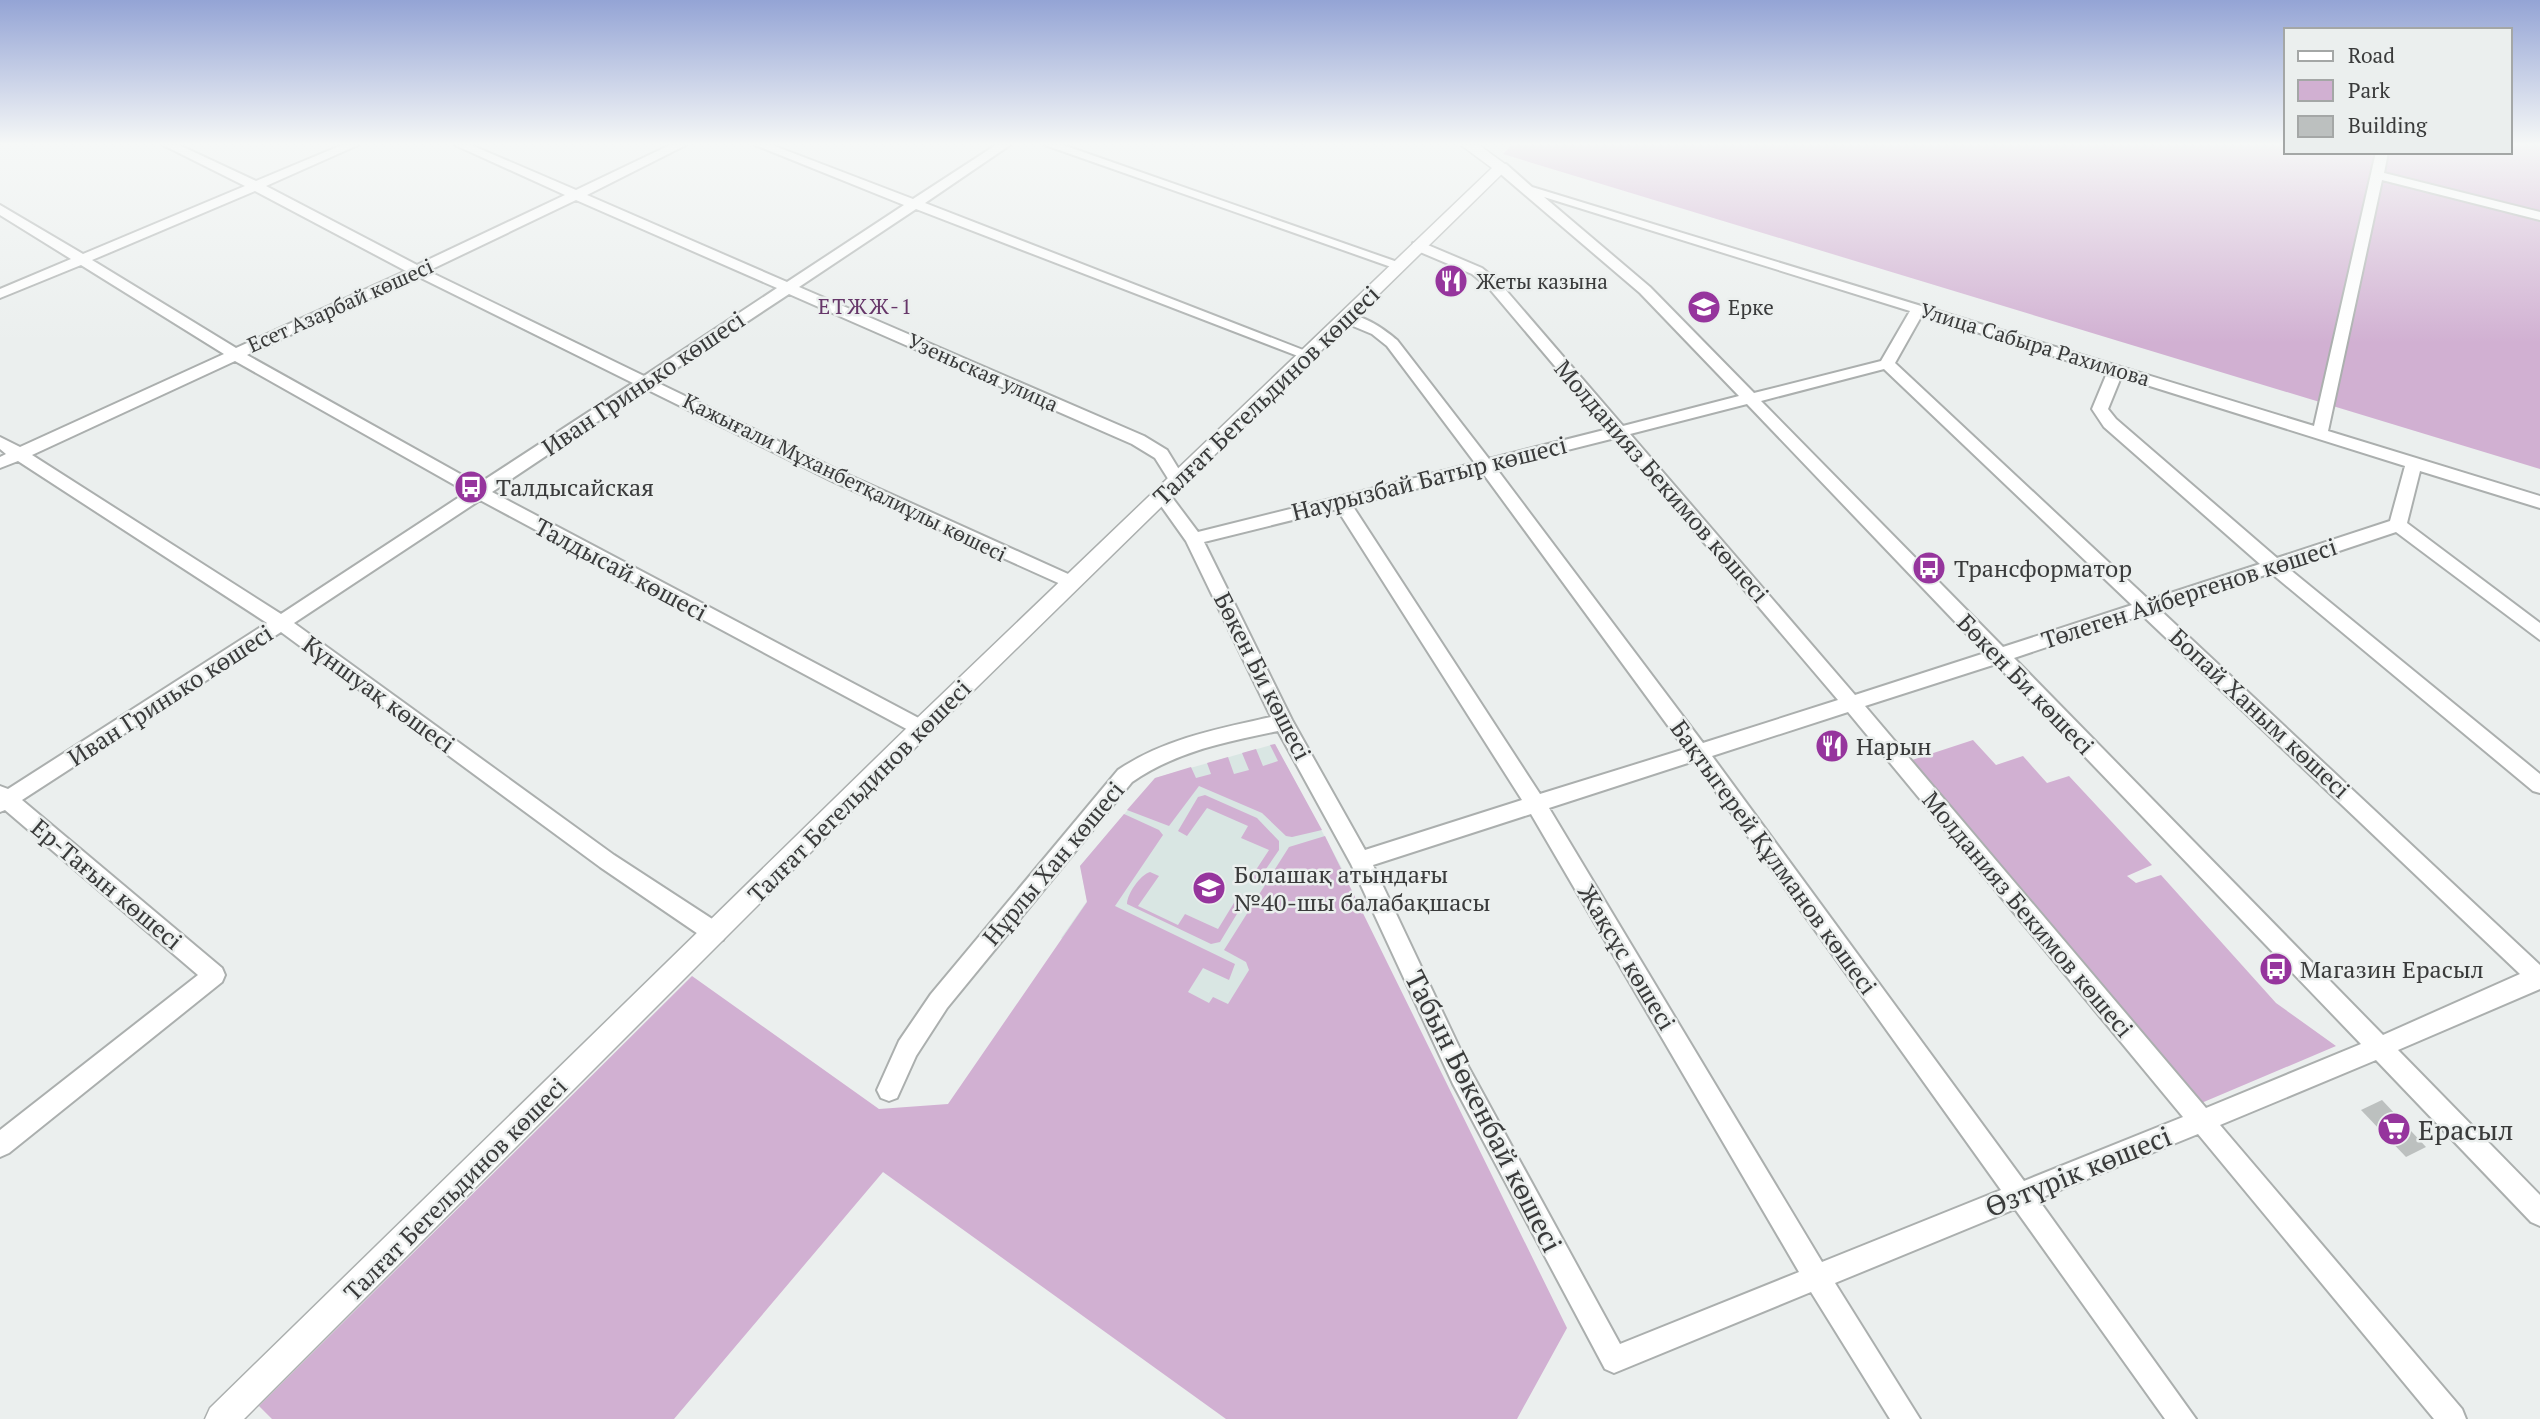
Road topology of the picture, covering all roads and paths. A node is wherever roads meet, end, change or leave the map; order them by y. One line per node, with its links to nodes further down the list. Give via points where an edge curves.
1 (4, 211): 14 (street, Талдысай көшесі)
2 (196, 211): 14 (street)
3 (303, 211): 16 (street, Қажығали Мұханбетқалиұлы көшесі)
4 (542, 211): 16 (street, Есет Азарбай көшесі)
5 (613, 211): 17 (street, Узеньская улица)
6 (902, 211): 17 (street, Иван Гринько көшесі)
7 (933, 211): 22 (street)
8 (1243, 211): 15 (street)
9 (1455, 211): 13 (main road, Талғат Бегельдинов көшесі)
10 (1557, 211): 26 (street, Бөкен Би көшесі, via 1619,264)
11 (1605, 211): 19 (street, Улица Сабыра Рахимова)
12 (2369, 211): 28 (street)
13 (1418, 246): 15 (main road, Талғат Бегельдинов көшесі); 27 (street, Молданияз Бекимов көшесі, via 1483,274)
14 (81, 260): 18 (street); 21 (street, Талдысай көшесі)
15 (1399, 265): 20 (main road, Талғат Бегельдинов көшесі)
16 (417, 271): 21 (street, Есет Азарбай көшесі); 25 (street, Қажығали Мұханбетқалиұлы көшесі)
17 (781, 284): 25 (street, Иван Гринько көшесі); 33 (street, Узеньская улица, via 1150,445)
18 (0, 294)
19 (1919, 308): 23 (street); 24 (street, Улица Сабыра Рахимова)
20 (1346, 317): 22 (main road, Талғат Бегельдинов көшесі); 32 (street, Бақтыгерей Құлманов көшесі, via 1389,340)
21 (233, 353): 30 (street, Есет Азарбай көшесі); 34 (street, Талдысай көшесі)
22 (1308, 355): 33 (main road, Талғат Бегельдинов көшесі)
23 (1887, 364): 26 (street, Наурызбай Батыр көшесі); 42 (street, Бопай Ханым көшесі)
24 (2116, 369): 28 (street, Улица Сабыра Рахимова); 40 (street, via 2101,403 2103,416)
25 (646, 381): 34 (street, Иван Гринько көшесі); 41 (street, Қажығали Мұханбетқалиұлы көшесі, via 849,482)
26 (1751, 397): 27 (street, Наурызбай Батыр көшесі); 45 (street, Бөкен Би көшесі)
27 (1620, 430): 32 (street, Наурызбай Батыр көшесі); 46 (street, Молданияз Бекимов көшесі)
28 (2320, 433): 31 (street, Улица Сабыра Рахимова)
29 (0, 442): 30 (street, Күншуақ көшесі)
30 (9, 458): 43 (street, Күншуақ көшесі)
31 (2414, 463): 37 (street, Улица Сабыра Рахимова); 38 (street)
32 (1485, 464): 36 (street, Наурызбай Батыр көшесі); 49 (street, Бақтыгерей Құлманов көшесі)
33 (1178, 481): 35 (main road, Талғат Бегельдинов көшесі)
34 (479, 492): 43 (street, Иван Гринько көшесі); 48 (street, Талдысай көшесі)
35 (1162, 496): 39 (street, Бөкен Би көшесі); 41 (main road, Талғат Бегельдинов көшесі)
36 (1340, 500): 39 (street, Наурызбай Батыр көшесі); 52 (street, Жақсұс көшесі)
37 (2540, 502)
38 (2398, 525): 40 (street, Төлеген Айбергенов көшесі); 44 (street)
39 (1194, 539): 47 (street, Бөкен Би көшесі)
40 (2274, 566): 42 (street, Төлеген Айбергенов көшесі); 50 (street)
41 (1071, 582): 48 (main road, Талғат Бегельдинов көшесі)
42 (2148, 607): 45 (street, Төлеген Айбергенов көшесі); 55 (street, Бопай Ханым көшесі)
43 (281, 623): 51 (street, Иван Гринько көшесі); 54 (street, Күншуақ көшесі, via 607,861)
44 (2540, 633)
45 (1998, 656): 46 (street, Төлеген Айбергенов көшесі); 56 (street, Бөкен Би көшесі)
46 (1852, 704): 49 (street, Төлеген Айбергенов көшесі); 58 (street, Молданияз Бекимов көшесі)
47 (1283, 722): 53 (street, Бөкен Би көшесі); 57 (street, Нұрлы Хан көшесі, via 1167,750 1125,776 939,1001 907,1049)
48 (921, 729): 54 (main road, Талғат Бегельдинов көшесі)
49 (1699, 753): 52 (street, Төлеген Айбергенов көшесі); 60 (street, Бақтыгерей Құлманов көшесі)
50 (2540, 785)
51 (2, 799): 59 (street, Ер-Тағын көшесі, via 214,975)
52 (1535, 803): 53 (street, Төлеген Айбергенов көшесі); 62 (street, Жақсұс көшесі)
53 (1360, 860): 63 (street, Табын Бөкенбай көшесі, via 1461,1076)
54 (715, 933): 64 (main road, Талғат Бегельдинов көшесі)
55 (2539, 977): 56 (street, Өзтүрік көшесі)
56 (2380, 1048): 58 (street, Өзтүрік көшесі); 61 (street, Бөкен Би көшесі)
57 (889, 1090)
58 (2201, 1121): 60 (street, Өзтүрік көшесі); 67 (street, Молданияз Бекимов көшесі)
59 (0, 1144)
60 (2019, 1195): 62 (street, Өзтүрік көшесі); 66 (street, Бақтыгерей Құлманов көшесі)
61 (2540, 1213)
62 (1817, 1278): 63 (street, Өзтүрік көшесі); 65 (street, Жақсұс көшесі)
63 (1614, 1360)
64 (221, 1419)
65 (1906, 1419)
66 (2182, 1419)
67 (2452, 1419)

